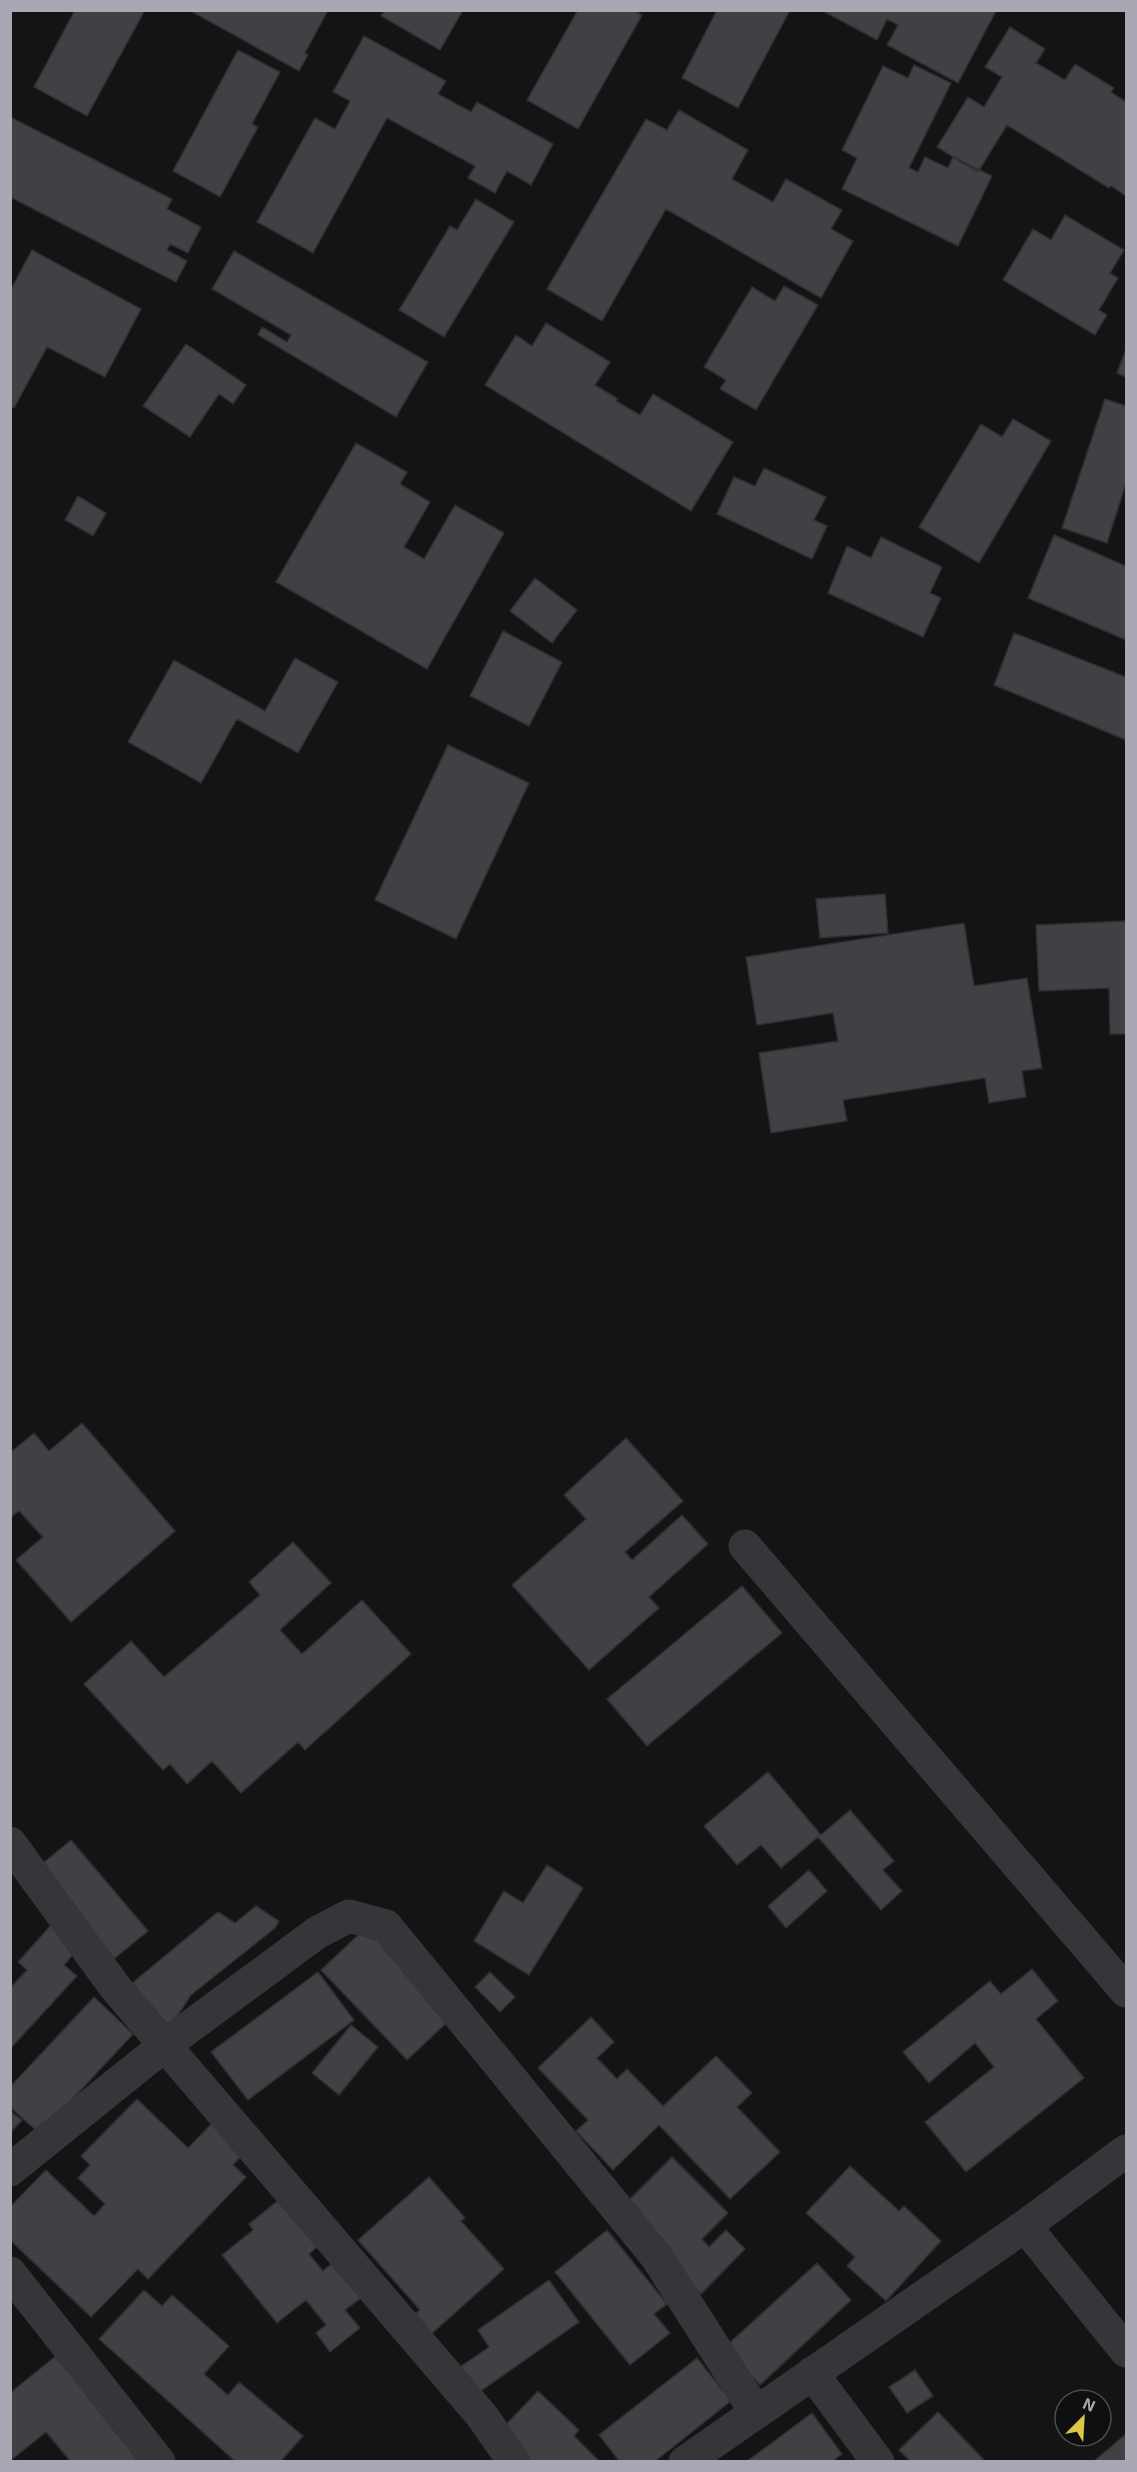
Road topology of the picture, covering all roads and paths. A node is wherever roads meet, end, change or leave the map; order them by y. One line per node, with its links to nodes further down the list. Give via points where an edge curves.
1 (745, 1546): 3 (street)
2 (10, 1843): 4 (street, via 115,1987)
3 (1126, 1991)
4 (165, 2045): 6 (street); 11 (street, via 318,1932 350,1916 386,1926 656,2256); 14 (street, via 474,2406)
5 (1126, 2151): 7 (street)
6 (10, 2170)
7 (1026, 2226): 9 (street); 10 (street)
8 (10, 2273): 13 (street)
9 (1126, 2351)
10 (812, 2373): 11 (street); 15 (street)
11 (755, 2411): 12 (street)
12 (693, 2459)
13 (159, 2462)
14 (514, 2462)
15 (878, 2462)

